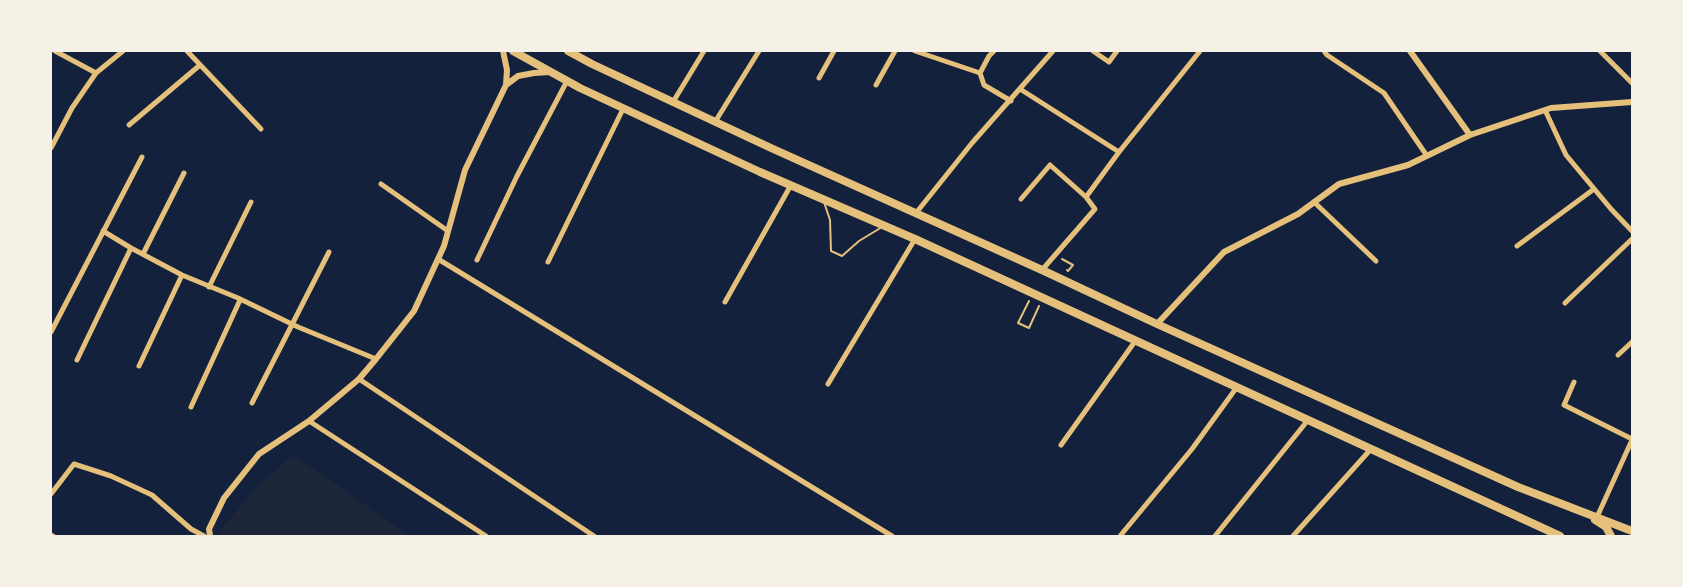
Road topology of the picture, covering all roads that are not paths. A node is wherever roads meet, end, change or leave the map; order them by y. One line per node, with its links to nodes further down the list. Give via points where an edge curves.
1 (55, 51): 23 (street)
2 (123, 51): 23 (street)
3 (187, 51): 20 (street)
4 (503, 51): 27 (street)
5 (513, 51): 21 (highway)
6 (568, 51): 31 (highway)
7 (704, 51): 31 (street)
8 (759, 51): 35 (street)
9 (834, 51): 24 (street)
10 (895, 51): 28 (street)
11 (915, 51): 22 (street)
12 (994, 51): 22 (street)
13 (1053, 51): 29 (street)
14 (1093, 51): 15 (street, via 1109,62)
15 (1117, 51)
16 (1200, 51): 40 (street)
17 (1324, 51): 41 (street, via 1384,93)
18 (1410, 51): 38 (street)
19 (1600, 51): 26 (street)
20 (200, 65): 36 (street); 37 (street)
21 (550, 72): 25 (highway); 27 (street, via 518,76)
22 (980, 73): 30 (street, via 984,85)
23 (96, 74): 39 (street)
24 (819, 78)
25 (567, 81): 33 (highway); 64 (street)
26 (1632, 83)
27 (506, 85): 55 (street, via 465,170)
28 (876, 85)
29 (1020, 89): 30 (street); 40 (street)
30 (1011, 100): 52 (street)
31 (673, 102): 35 (highway)
32 (1632, 102): 34 (street)
33 (623, 109): 45 (highway); 66 (street)
34 (1545, 110): 38 (street); 46 (street, via 1566,155)
35 (715, 122): 52 (highway)
36 (129, 125)
37 (261, 129)
38 (1470, 135): 41 (street)
39 (51, 148)
40 (1119, 152): 47 (street)
41 (1427, 156): 51 (street, via 1338,184)
42 (142, 157): 54 (street)
43 (184, 173): 62 (street)
44 (381, 184): 55 (street)
45 (790, 185): 48 (highway); 71 (street)
46 (1594, 189): 56 (street); 59 (street)
47 (1086, 197): 49 (street, via 1050,165); 67 (street, via 1095,209)
48 (823, 199): 53 (highway); 53 (lane, via 830,220 831,251 842,256)
49 (1021, 199)
50 (251, 202): 69 (street)
51 (1314, 202): 65 (street); 74 (street, via 1224,252)
52 (916, 213): 67 (highway)
53 (885, 226): 57 (highway)
54 (103, 231): 60 (street); 75 (street)
55 (448, 231): 63 (street)
56 (1632, 231)
57 (915, 239): 76 (highway); 84 (street)
58 (1632, 239): 72 (street)
59 (1517, 246)
60 (131, 248): 62 (street); 80 (street)
61 (329, 252): 73 (street)
62 (143, 254): 68 (street)
63 (438, 259): 79 (street, via 414,310); 101 (street)
64 (477, 260)
65 (1376, 261)
66 (548, 262)
67 (1042, 270): 74 (highway)
68 (183, 275): 69 (street); 81 (street)
69 (209, 287): 70 (street)
70 (240, 300): 73 (street); 87 (street)
71 (725, 302)
72 (1565, 303)
73 (292, 324): 79 (street); 86 (street)
74 (1157, 324): 94 (highway, via 1518,487)
75 (51, 333)
76 (1136, 340): 85 (highway); 91 (street)
77 (1632, 342): 78 (street)
78 (1618, 355)
79 (376, 359): 82 (street)
80 (77, 360)
81 (139, 366)
82 (358, 379): 89 (street); 100 (street)
83 (1574, 382): 90 (street, via 1564,405)
84 (828, 384)
85 (1237, 387): 88 (highway); 102 (street)
86 (252, 403)
87 (191, 407)
88 (1308, 420): 92 (highway); 103 (street)
89 (309, 421): 98 (street, via 260,454 224,498 208,529); 99 (street)
90 (1632, 439): 95 (street)
91 (1061, 445)
92 (1371, 449): 104 (street); 105 (highway)
93 (52, 490): 97 (street, via 74,464 152,495 190,529)
94 (1582, 512): 95 (highway); 106 (highway, via 1606,527)
95 (1597, 517): 96 (highway)
96 (1632, 531)
97 (204, 536)
98 (210, 536)
99 (486, 536)
100 (594, 536)
101 (892, 536)
102 (1120, 536)
103 (1215, 536)
104 (1293, 536)
105 (1560, 536)
106 (1611, 536)

